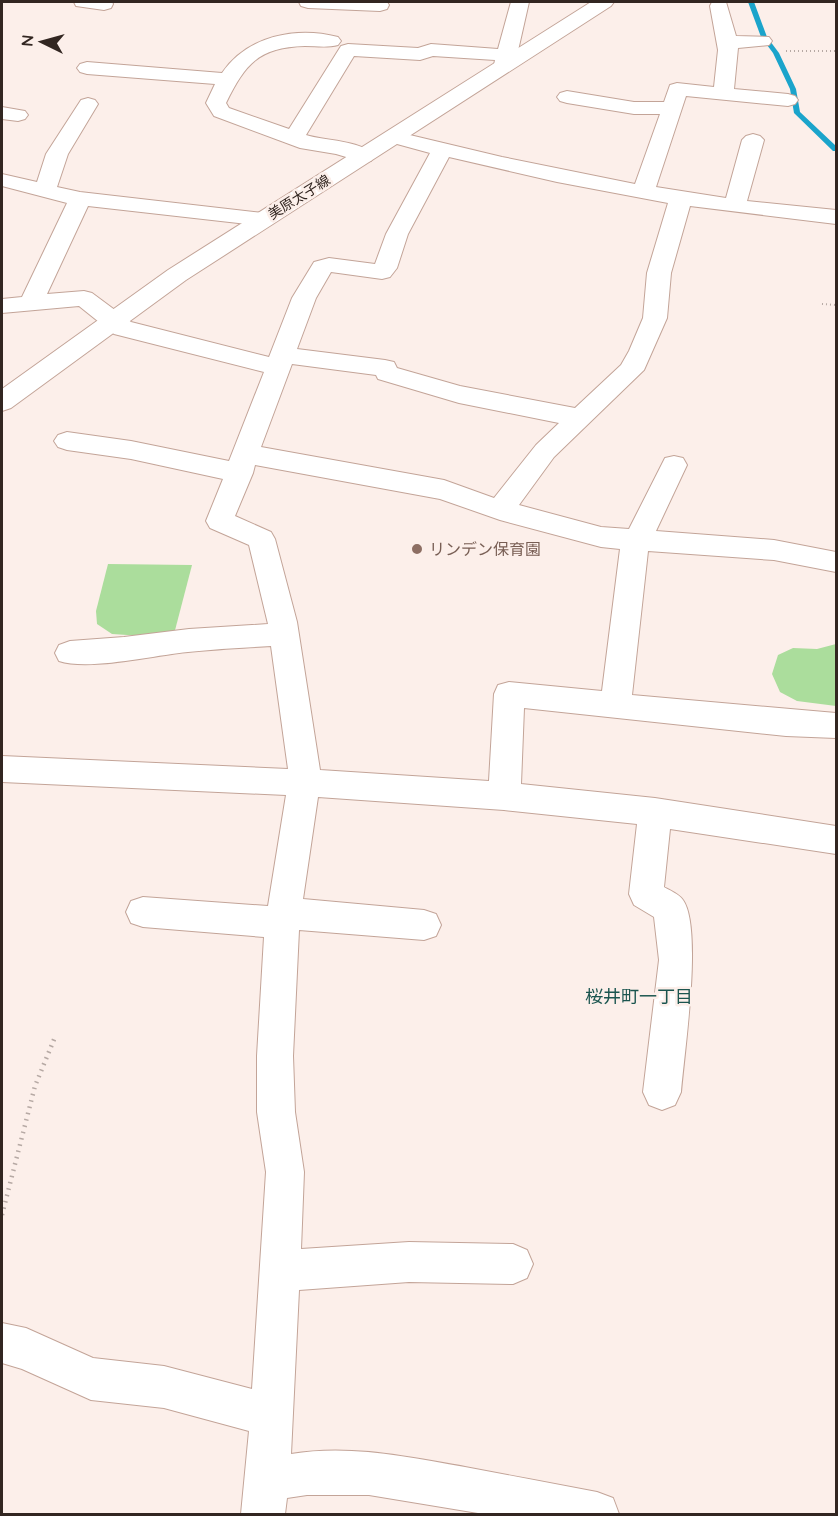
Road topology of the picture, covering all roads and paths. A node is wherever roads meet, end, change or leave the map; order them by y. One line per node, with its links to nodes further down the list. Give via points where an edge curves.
1 (83, 2): 5 (street)
2 (306, 2): 6 (street); 8 (street)
3 (520, 2): 14 (street)
4 (604, 2): 14 (main road, 美原太子線)
5 (104, 4)
6 (380, 5)
7 (719, 6): 11 (street)
8 (294, 39): 9 (street); 16 (street, via 255,48)
9 (331, 41)
10 (762, 41): 11 (street)
11 (728, 42): 17 (street, via 730,62)
12 (783, 51): 13 (path)
13 (837, 51)
14 (506, 60): 22 (main road, 美原太子線); 23 (street, via 431,50 420,54 348,50)
15 (87, 68): 16 (street)
16 (226, 79): 23 (street, via 216,103 221,112)
17 (723, 94): 19 (street); 21 (street, via 677,89)
18 (567, 97): 21 (street, via 634,108)
19 (788, 100)
20 (88, 104): 28 (street, via 57,154)
21 (673, 108): 29 (street)
22 (393, 136): 25 (street); 26 (main road, 美原太子線)
23 (294, 138): 26 (street)
24 (753, 140): 32 (street)
25 (443, 149): 29 (street, via 493,163); 40 (street, via 397,234 386,268 382,272 322,267 304,298)
26 (363, 156): 34 (main road, 美原太子線)
27 (2, 180): 28 (street)
28 (45, 190): 31 (street)
29 (644, 190): 30 (street)
30 (681, 197): 32 (street); 42 (street, via 658,273 655,318 641,351 631,370)
31 (80, 199): 34 (street); 35 (street)
32 (735, 205): 33 (street)
33 (837, 217)
34 (264, 219): 39 (main road, 美原太子線)
35 (31, 303): 38 (street); 39 (street, via 84,298)
36 (822, 304): 37 (path)
37 (837, 305)
38 (2, 306)
39 (113, 320): 40 (street, via 123,328); 41 (main road, 美原太子線)
40 (281, 362): 42 (street, via 385,368 387,373 459,394); 44 (street)
41 (5, 397)
42 (580, 418): 46 (street, via 545,451)
43 (67, 441): 44 (street)
44 (244, 463): 46 (street, via 444,490); 49 (street, via 220,521 261,539)
45 (674, 465): 47 (street)
46 (500, 510): 47 (street, via 601,537)
47 (636, 541): 48 (street, via 774,550); 51 (street)
48 (837, 562)
49 (284, 634): 50 (street); 54 (street)
50 (70, 652)
51 (616, 704): 52 (street); 55 (street, via 509,694)
52 (837, 726)
53 (2, 769): 54 (street)
54 (304, 783): 55 (street); 59 (street)
55 (504, 796): 56 (street)
56 (655, 812): 57 (street); 62 (street, via 646,894 670,909 676,960)
57 (837, 840)
58 (143, 912): 59 (street)
59 (283, 918): 60 (street); 65 (street, via 275,1056 276,1112 285,1172)
60 (424, 925)
61 (56, 1037): 63 (path, via 35,1086)
62 (662, 1092)
63 (2, 1215)
64 (513, 1264): 65 (street, via 409,1262)
65 (279, 1271): 67 (street)
66 (2, 1343): 67 (street, via 26,1349 91,1379 164,1387)
67 (271, 1414): 68 (street)
68 (265, 1497): 69 (street, via 307,1473 369,1473)
69 (597, 1515)

